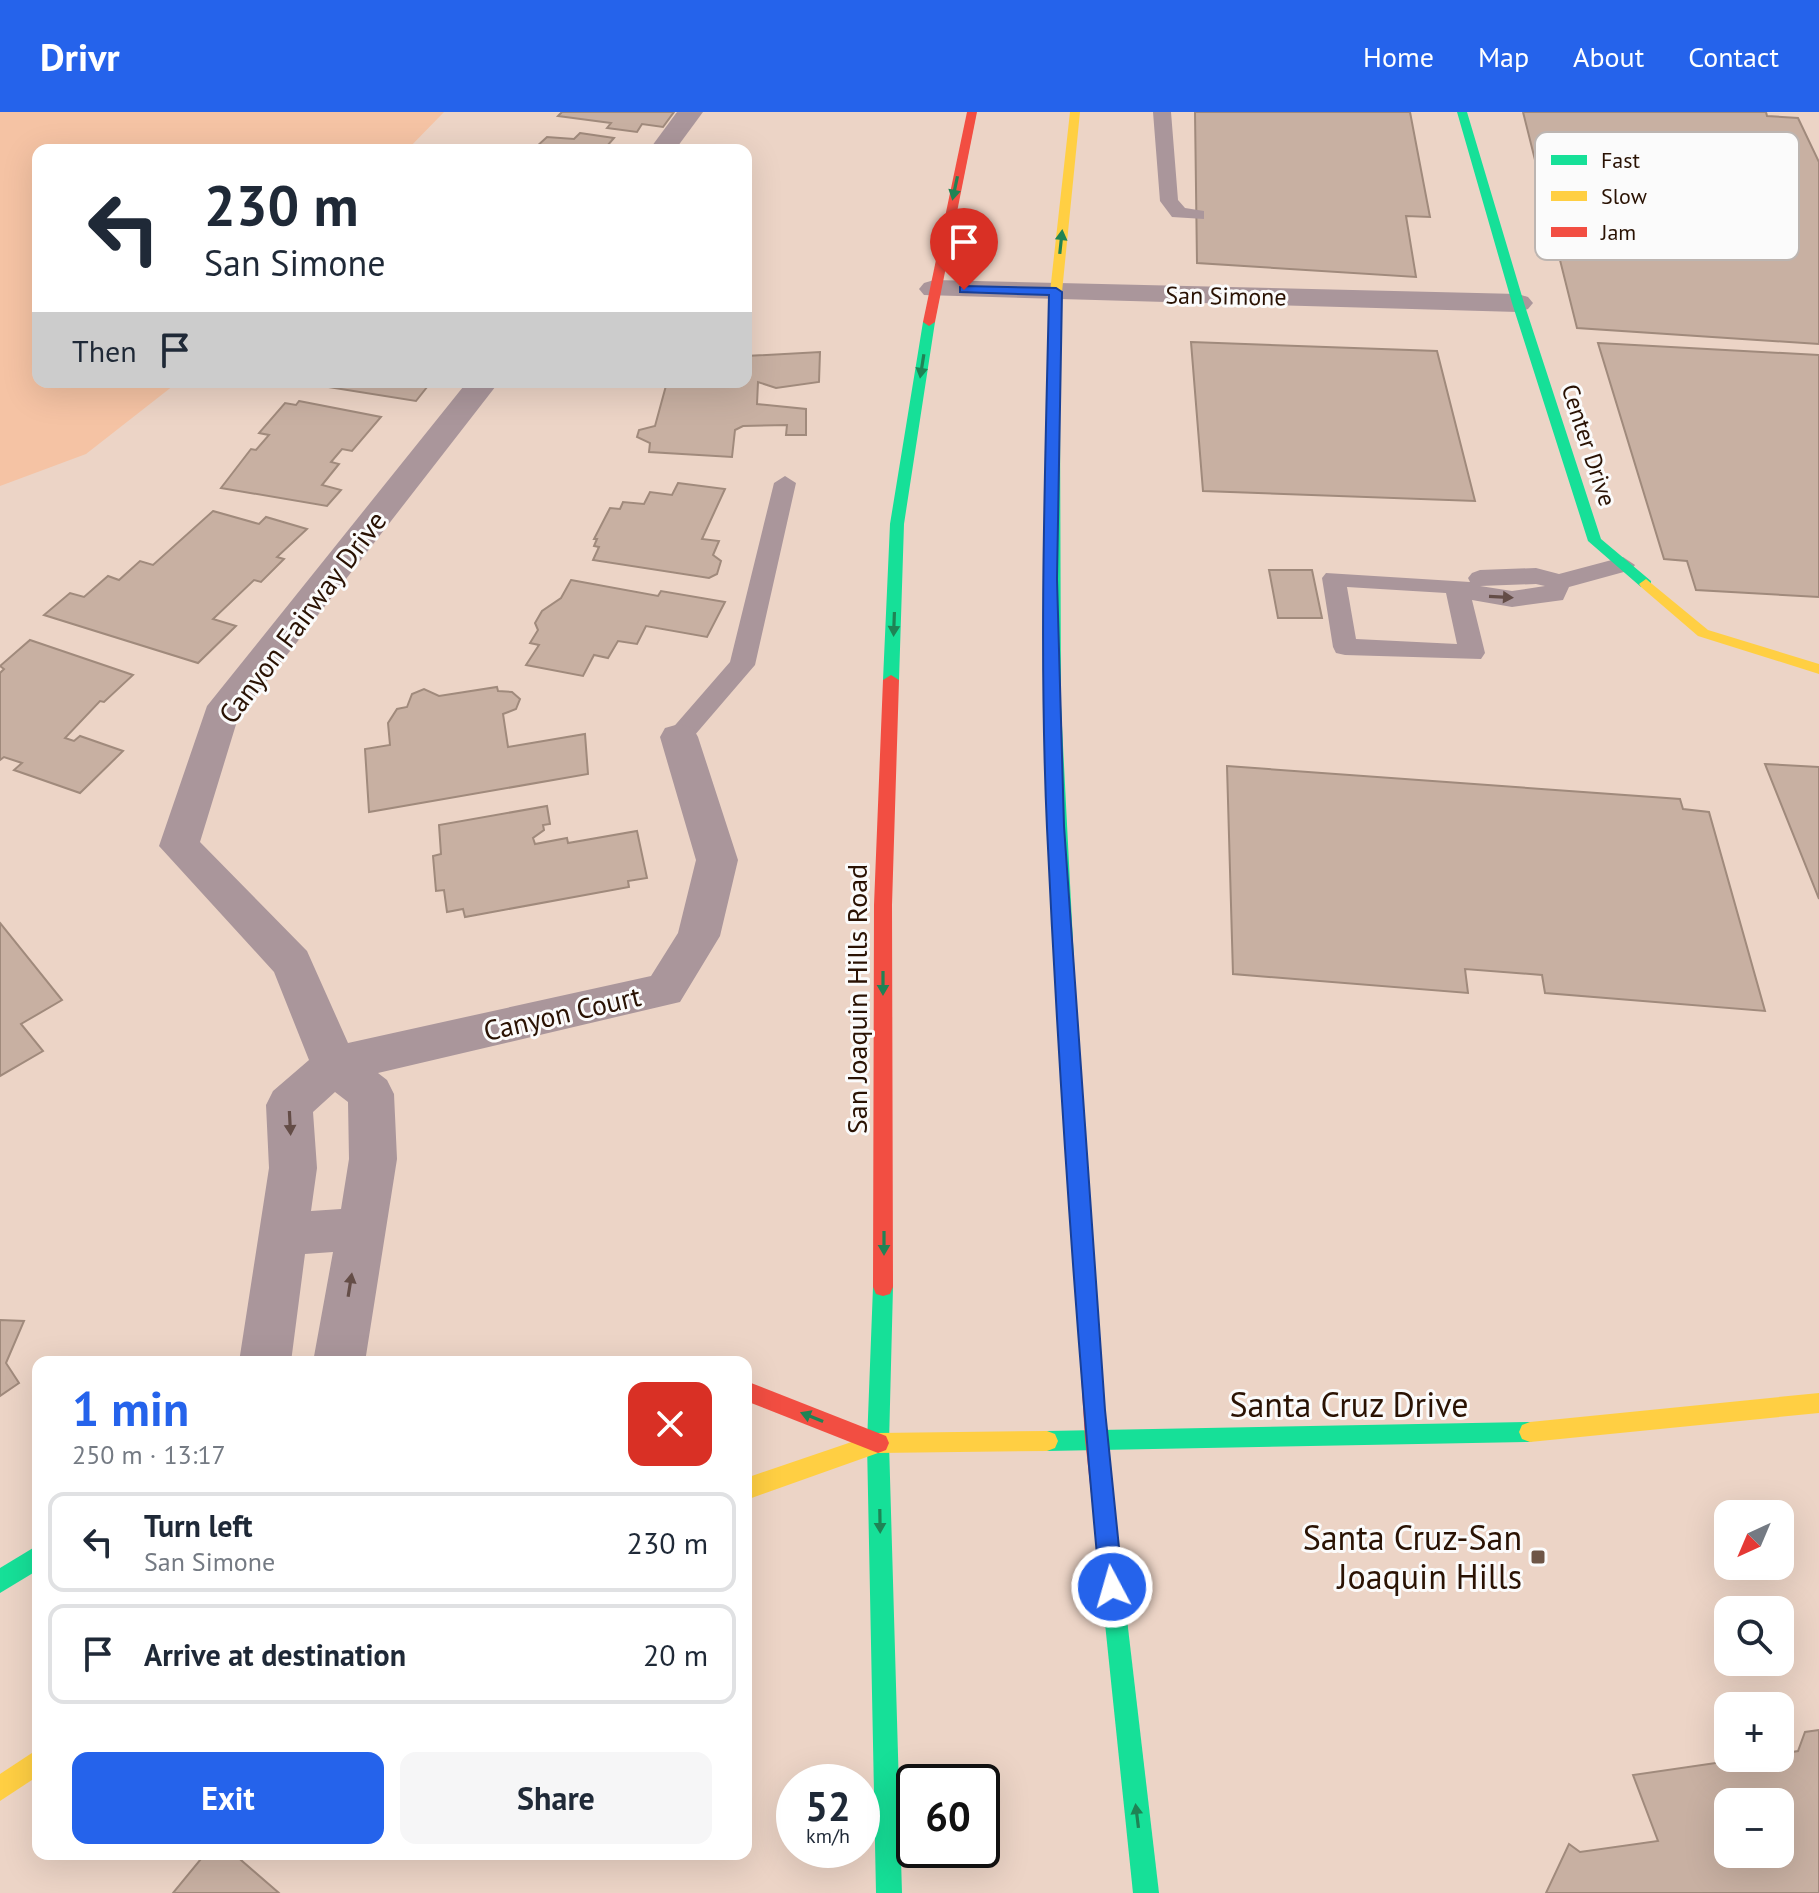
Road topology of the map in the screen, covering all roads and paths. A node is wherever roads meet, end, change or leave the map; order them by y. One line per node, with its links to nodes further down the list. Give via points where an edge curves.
1 (690, 112): 6 (street)
2 (972, 112): 8 (main road, San Joaquin Hills Road, one-way to 8)
3 (1075, 112): 9 (main road, one-way to 3)
4 (1162, 112): 7 (lane, via 1169,201 1179,213)
5 (1462, 112): 10 (main road, Center Drive)
6 (666, 144)
7 (1197, 215)
8 (934, 289): 9 (street, San Simone); 25 (main road, San Joaquin Hills Road, one-way to 25, via 897,524 883,905 884,1259)
9 (1056, 292): 10 (street, San Simone); 24 (main road, via 1050,579 1055,826)
10 (1518, 303): 13 (main road, Center Drive, via 1595,541)
11 (478, 388): 17 (street, Canyon Fairway Drive, via 220,715 179,846 292,963)
12 (785, 483): 16 (lane, via 742,665)
13 (1623, 565): 14 (lane, via 1559,582 1554,594 1485,597); 15 (main road, Center Drive, via 1703,633)
14 (1460, 586): 14 (lane, via 1334,578 1345,647 1472,653)
15 (1819, 669)
16 (679, 737): 17 (street, Canyon Court, via 717,860 699,936 665,990)
17 (334, 1065): 18 (street, Canyon Fairway Drive, via 371,1094 373,1159); 19 (street, one-way to 19, via 289,1105 293,1168)
18 (360, 1229): 19 (street); 21 (street, Canyon Fairway Drive, one-way to 18)
19 (284, 1234): 20 (street)
20 (266, 1356)
21 (340, 1356)
22 (752, 1393): 25 (main road, one-way to 22)
23 (1819, 1403): 24 (main road, Santa Cruz Drive, via 1498,1435)
24 (1096, 1439): 25 (main road, Santa Cruz Drive); 32 (main road, one-way to 24)
25 (878, 1443): 26 (main road); 31 (main road, San Joaquin Hills Road, one-way to 31)
26 (752, 1487)
27 (32, 1560): 28 (main road)
28 (0, 1582)
29 (32, 1765): 30 (main road)
30 (0, 1789)
31 (889, 1893)
32 (1146, 1893)

